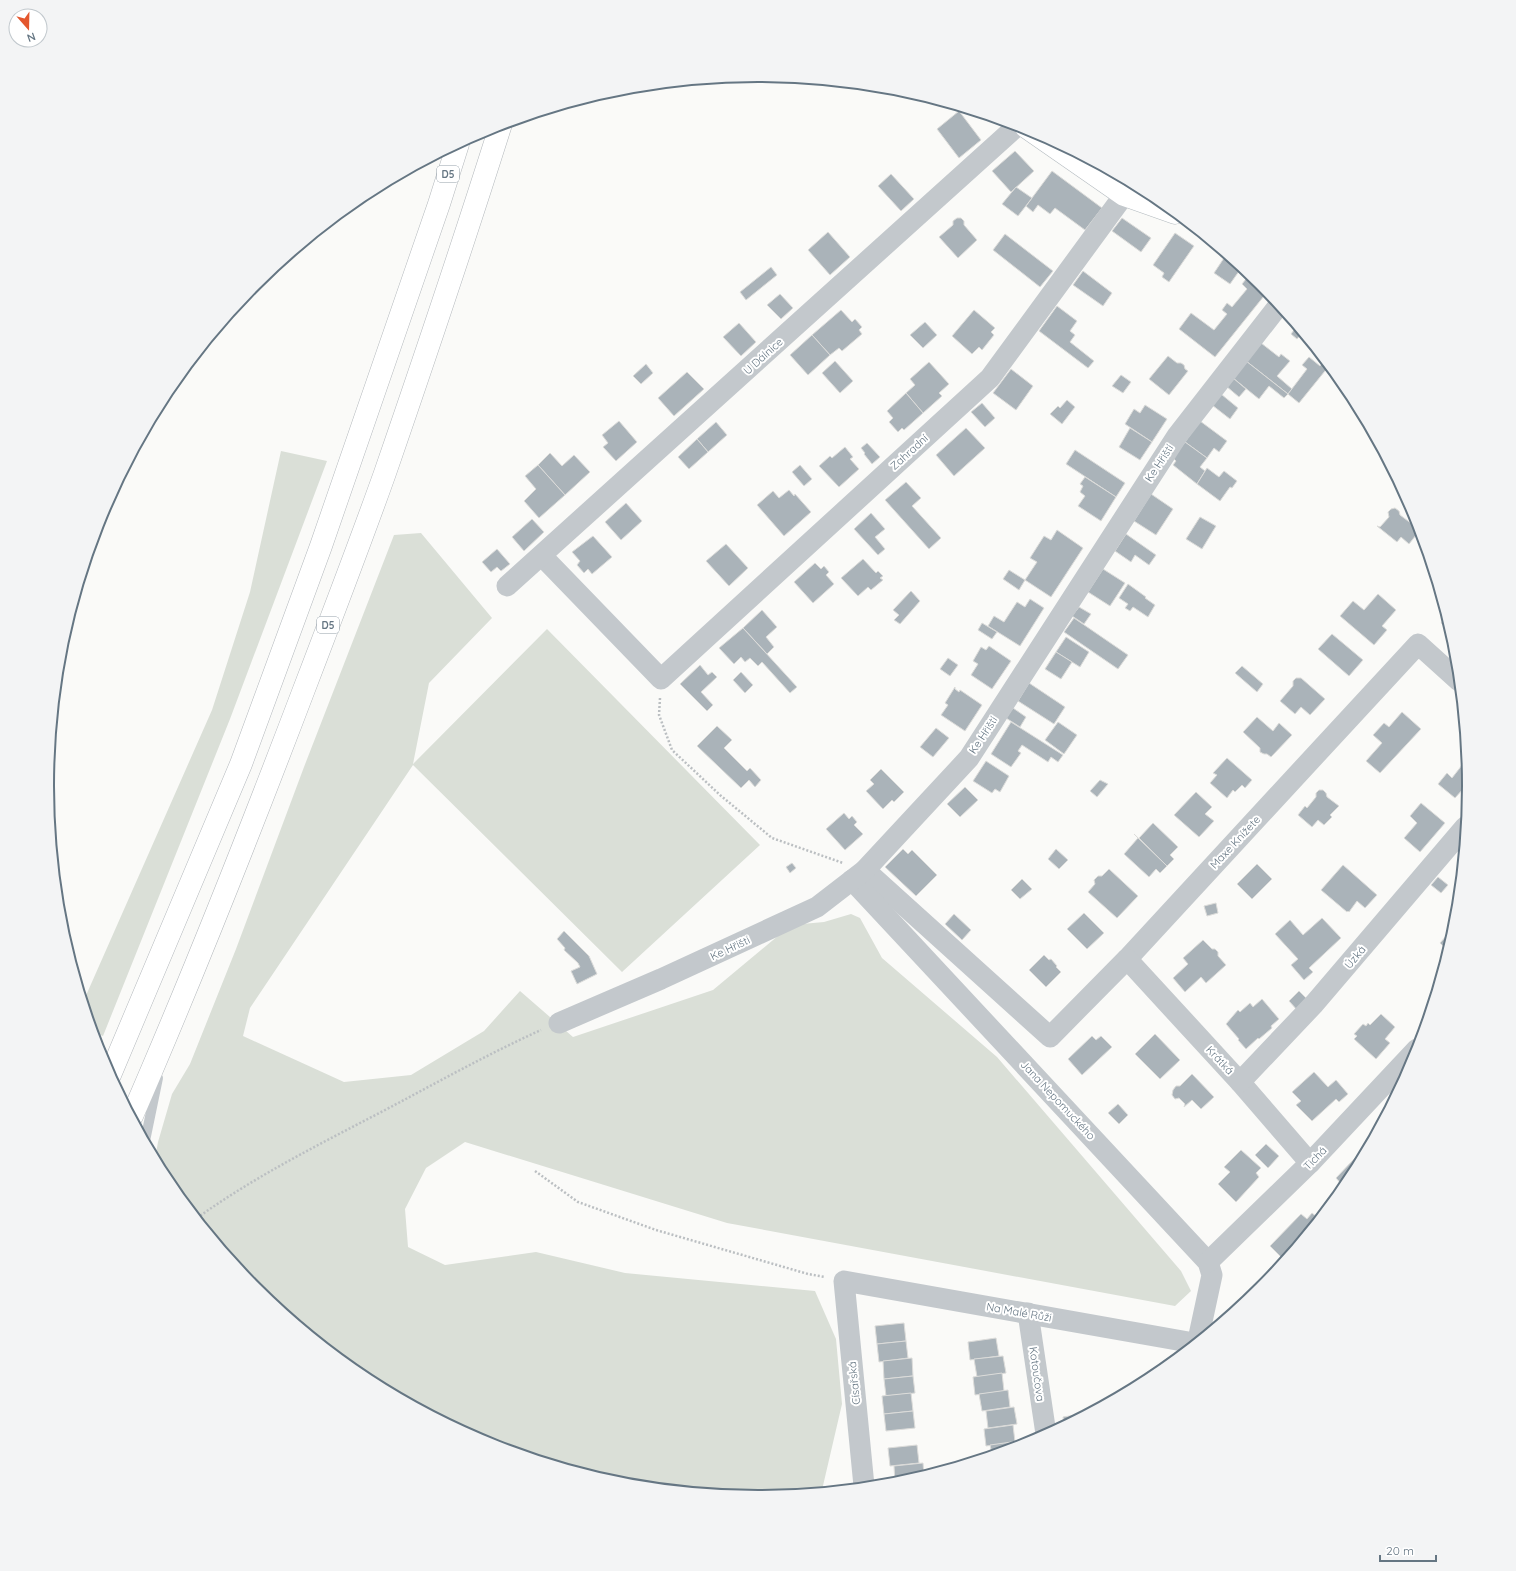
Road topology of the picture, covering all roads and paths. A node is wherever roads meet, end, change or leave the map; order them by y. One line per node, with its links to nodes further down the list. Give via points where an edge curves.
1 (1013, 130): 8 (street, U Dálnice)
2 (498, 132): 16 (main road, D5, via 471,219 380,487 260,805)
3 (1057, 149): 5 (main road)
4 (456, 150): 18 (main road, D5, via 321,546 243,756)
5 (1124, 195): 6 (main road); 11 (street, Zahradní, via 990,378)
6 (1160, 208)
7 (1275, 309): 13 (street, Ke Hřišti, via 1177,436 969,758)
8 (542, 556): 9 (street, U Dálnice); 11 (street)
9 (507, 586)
10 (1453, 675): 14 (street, Maxe Knížete, via 1418,644)
11 (661, 679): 13 (path, via 659,716 672,750 720,795 772,838)
12 (1460, 834): 19 (street, Úzká, via 1314,1004)
13 (859, 875): 14 (street, Maxe Knížete, via 1050,1037); 15 (street, Ke Hřišti, via 817,907 661,979); 25 (street, Jana Nepomuckého)
14 (1127, 959): 19 (street, Krátká)
15 (559, 1022): 24 (path, via 503,1047 306,1151 228,1196)
16 (165, 1041): 20 (main road, D5); 21 (lane)
17 (1405, 1062): 22 (street, Tichá)
18 (113, 1067)
19 (1240, 1082): 22 (street, Krátká)
20 (134, 1111)
21 (146, 1134)
22 (1310, 1163): 25 (street, Tichá)
23 (535, 1171): 26 (path, via 585,1205 656,1230 793,1270)
24 (200, 1216)
25 (1208, 1262): 28 (street, via 1212,1275)
26 (844, 1280): 27 (street, Na Malé Růži); 31 (street, Císařská)
27 (1028, 1313): 29 (street, Na Malé Růži); 30 (street, Kotoučova)
28 (1199, 1334)
29 (1189, 1342)
30 (1045, 1428)
31 (864, 1481)

